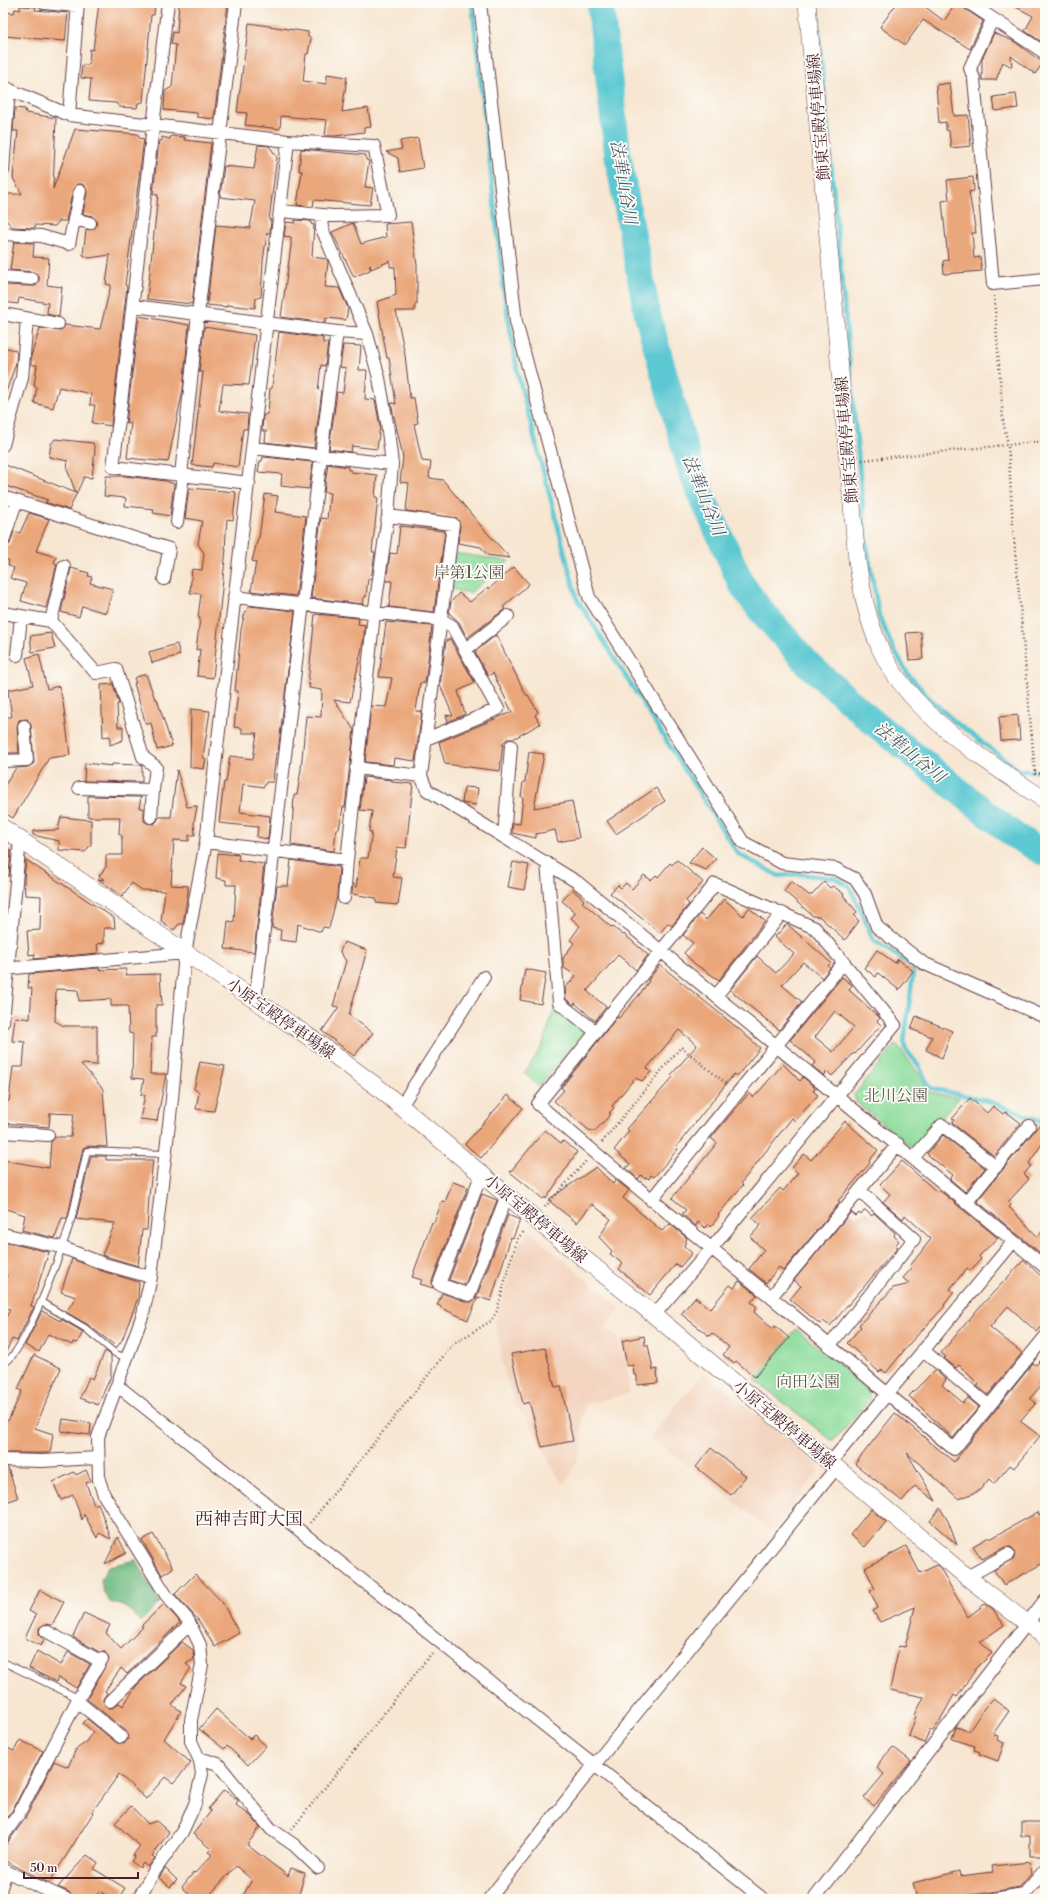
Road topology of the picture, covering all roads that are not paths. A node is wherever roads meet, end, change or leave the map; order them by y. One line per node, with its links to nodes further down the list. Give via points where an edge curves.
1 (44, 3): 7 (street)
2 (168, 3): 12 (street)
3 (236, 3): 13 (street)
4 (480, 3): 83 (street, via 516,322 589,597 743,842 782,863 836,869 855,879 865,894 877,927 923,963)
5 (808, 3): 65 (main road, 飾東宝殿停車場線, via 857,560 865,606 881,649 907,690 941,724)
6 (969, 3): 8 (street)
7 (78, 4): 11 (street)
8 (992, 20): 9 (street); 24 (street, via 970,68 974,79 993,284)
9 (1045, 53)
10 (6, 88): 11 (street); 15 (street)
11 (69, 115): 12 (street)
12 (152, 124): 13 (street); 25 (street)
13 (221, 133): 14 (street); 27 (street)
14 (288, 141): 17 (street); 18 (street, via 374,146 388,215)
15 (3, 171)
16 (80, 191): 19 (street)
17 (281, 211): 18 (street); 29 (street)
18 (321, 215): 32 (street, via 322,229)
19 (74, 219): 20 (street); 21 (street, via 69,244 42,236)
20 (90, 223)
21 (3, 234)
22 (3, 277): 23 (street)
23 (32, 279)
24 (1045, 279)
25 (134, 306): 27 (street); 38 (street, via 113,467)
26 (3, 314): 28 (street)
27 (198, 314): 29 (street); 38 (street)
28 (26, 319): 30 (street); 33 (street, via 22,378)
29 (268, 322): 31 (street); 35 (street)
30 (58, 324)
31 (337, 332): 32 (street); 36 (street)
32 (366, 334): 37 (street, via 379,378)
33 (5, 430): 34 (street)
34 (3, 445)
35 (252, 448): 36 (street); 39 (street)
36 (320, 456): 37 (street); 48 (street)
37 (392, 464): 42 (street)
38 (182, 475): 39 (street); 43 (street)
39 (249, 483): 47 (street)
40 (3, 497): 41 (street)
41 (16, 502): 44 (street); 46 (street, via 160,542 169,549)
42 (388, 516): 50 (street); 53 (street, via 453,524)
43 (177, 522)
44 (3, 541)
45 (64, 566): 54 (street)
46 (164, 580)
47 (234, 597): 48 (street); 70 (street)
48 (303, 604): 50 (street); 71 (street)
49 (3, 613): 52 (street)
50 (374, 614): 53 (street); 61 (street)
51 (508, 616): 55 (street)
52 (21, 617): 54 (street); 56 (street)
53 (442, 620): 55 (street, via 452,626); 58 (street)
54 (51, 621): 64 (street, via 96,672 116,669 143,757 156,767)
55 (465, 650): 58 (street, via 498,709)
56 (17, 655)
57 (24, 726): 60 (street, via 27,760)
58 (426, 739): 62 (street)
59 (511, 746): 68 (street)
60 (3, 761)
61 (356, 768): 62 (street); 72 (street)
62 (421, 776): 68 (street, via 427,790)
63 (79, 788): 64 (street)
64 (153, 790): 66 (street)
65 (1045, 800)
66 (151, 817)
67 (3, 828): 69 (main road, 小原宝殿停車場線)
68 (504, 837): 73 (street)
69 (20, 839): 77 (main road, 小原宝殿停車場線); 79 (street)
70 (206, 842): 71 (street); 77 (street)
71 (274, 852): 72 (street); 82 (street)
72 (347, 860): 74 (street)
73 (547, 863): 76 (street, via 577,882); 85 (street, via 559,1003)
74 (344, 898)
75 (782, 913): 76 (street, via 715,884); 78 (street, via 815,928); 81 (street)
76 (661, 950): 81 (street); 85 (street)
77 (185, 953): 79 (street); 82 (main road, 小原宝殿停車場線); 93 (street)
78 (844, 962): 86 (street); 87 (street, via 895,1025)
79 (6, 969): 84 (street)
80 (484, 977): 88 (street)
81 (716, 996): 86 (street)
82 (255, 1000): 88 (main road, 小原宝殿停車場線, via 318,1043)
83 (1045, 1017)
84 (3, 1022)
85 (596, 1031): 99 (street, via 538,1104)
86 (775, 1047): 87 (street); 99 (street)
87 (838, 1096): 92 (street); 104 (street)
88 (401, 1106): 96 (main road, 小原宝殿停車場線)
89 (1029, 1126): 95 (street)
90 (3, 1132): 91 (street)
91 (48, 1135)
92 (898, 1144): 94 (street); 97 (street)
93 (166, 1154): 103 (lane, via 87,1151 71,1218); 106 (street)
94 (913, 1158): 95 (street, via 942,1125); 100 (street)
95 (996, 1167): 100 (street)
96 (482, 1173): 98 (main road, 小原宝殿停車場線); 98 (street, via 439,1284 469,1296)
97 (860, 1191): 107 (street); 111 (street, via 914,1239)
98 (507, 1195): 109 (main road, 小原宝殿停車場線)
99 (651, 1200): 104 (street)
100 (966, 1203): 102 (street)
101 (3, 1234): 103 (street)
102 (1013, 1242): 105 (street); 112 (street)
103 (61, 1247): 106 (street, via 104,1264); 108 (lane)
104 (711, 1249): 107 (street); 109 (street)
105 (1045, 1267)
106 (151, 1277): 113 (street, via 143,1314)
107 (771, 1297): 111 (street)
108 (41, 1302): 113 (lane, via 78,1323 116,1354); 114 (lane, via 23,1339 8,1362)
109 (654, 1315): 120 (main road, 小原宝殿停車場線)
110 (1045, 1338): 117 (street)
111 (829, 1346): 116 (street)
112 (923, 1350): 116 (street); 117 (street)
113 (128, 1358): 115 (street)
114 (3, 1364)
115 (118, 1386): 118 (street, via 98,1437); 133 (street)
116 (887, 1394): 117 (street, via 954,1449); 120 (street)
117 (989, 1406)
118 (97, 1458): 119 (street); 124 (street, via 99,1480 104,1495 166,1595)
119 (3, 1460)
120 (834, 1464): 122 (main road, 小原宝殿停車場線); 133 (street)
121 (1008, 1554): 122 (street)
122 (967, 1577): 125 (main road, 小原宝殿停車場線)
123 (1045, 1600): 125 (street)
124 (190, 1624): 130 (street); 132 (street, via 200,1645 202,1665 190,1720 191,1742)
125 (1027, 1624): 127 (main road, 小原宝殿停車場線); 144 (street)
126 (46, 1632): 129 (street, via 101,1660)
127 (1045, 1638)
128 (3, 1662): 129 (lane)
129 (78, 1700): 131 (street); 134 (street, via 18,1815)
130 (110, 1701)
131 (121, 1737)
132 (199, 1758): 135 (street, via 218,1764 271,1829 294,1845); 141 (street, via 202,1774 195,1804 182,1832)
133 (595, 1764): 142 (street); 143 (street)
134 (3, 1836)
135 (318, 1868)
136 (1045, 1870): 139 (street)
137 (6, 1871): 138 (lane); 140 (street)
138 (3, 1891)
139 (1022, 1897): 145 (street)
140 (66, 1899)
141 (138, 1899)
142 (489, 1899)
143 (763, 1899)
144 (814, 1899)
145 (994, 1899)

